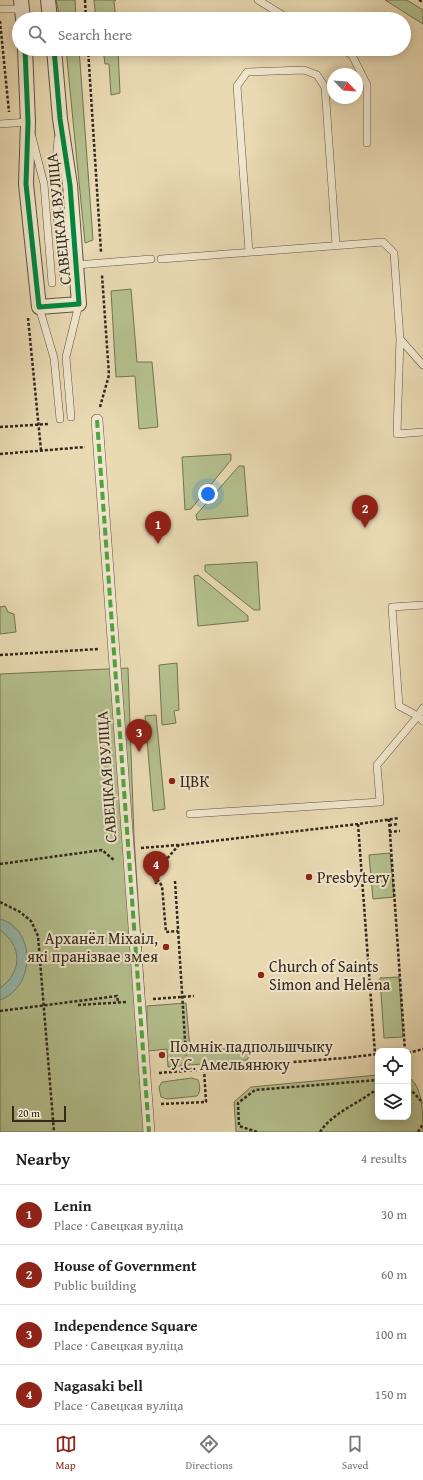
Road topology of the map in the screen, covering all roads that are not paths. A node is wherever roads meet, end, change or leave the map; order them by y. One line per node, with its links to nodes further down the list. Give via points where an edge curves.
1 (48, 0): 5 (street)
2 (258, 0): 6 (lane)
3 (0, 9): 4 (lane)
4 (22, 9)
5 (49, 12)
6 (278, 12)
7 (25, 56): 11 (street, САВЕЦКАЯ ВУЛІЦА)
8 (55, 56): 10 (street, САВЕЦКАЯ ВУЛІЦА)
9 (352, 56): 13 (lane, via 367,85)
10 (60, 119): 18 (street, САВЕЦКАЯ ВУЛІЦА, via 70,185); 19 (lane, via 54,185)
11 (28, 122): 12 (lane); 20 (lane, via 44,184); 22 (street, САВЕЦКАЯ ВУЛІЦА, via 26,184)
12 (0, 124)
13 (367, 142)
14 (336, 246): 15 (lane); 15 (lane, via 325,87 318,75 304,70 247,72 237,86); 23 (lane, via 383,242 394,253)
15 (250, 252): 16 (lane)
16 (161, 258)
17 (151, 259): 18 (lane)
18 (76, 265): 21 (street, САВЕЦКАЯ ВУЛІЦА)
19 (64, 282)
20 (52, 283)
21 (79, 304): 22 (street, САВЕЦКАЯ ВУЛІЦА); 25 (lane, via 66,357)
22 (39, 307): 26 (lane, via 54,358)
23 (400, 339): 24 (lane); 28 (lane, via 397,434)
24 (423, 365)
25 (71, 417)
26 (60, 419)
27 (97, 420): 33 (street, САВЕЦКАЯ ВУЛІЦА)
28 (423, 432)
29 (423, 605): 31 (lane, via 392,607 399,706)
30 (423, 708): 31 (lane)
31 (420, 719): 32 (lane, via 377,765 380,802)
32 (190, 814)
33 (149, 1132)

